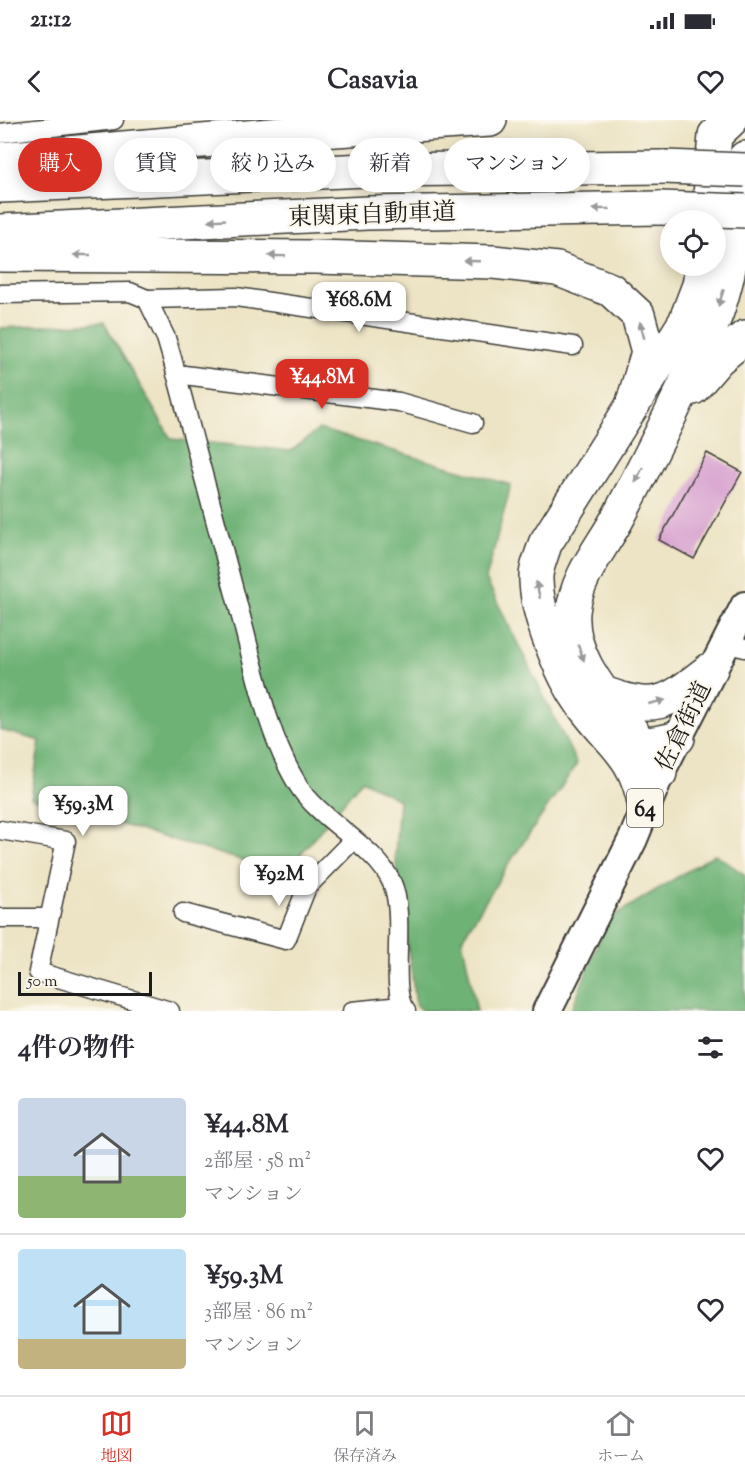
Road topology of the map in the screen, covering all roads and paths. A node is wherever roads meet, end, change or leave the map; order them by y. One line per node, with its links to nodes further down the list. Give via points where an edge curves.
1 (114, 120): 5 (street)
2 (490, 120): 7 (highway)
3 (733, 120): 4 (highway); 10 (highway, via 715,135)
4 (745, 130)
5 (0, 133)
6 (745, 158): 21 (highway, one-way to 21, via 726,281 712,325)
7 (0, 159)
8 (745, 170): 9 (highway, 東関東自動車道, bridge, via 367,170)
9 (0, 186)
10 (709, 210)
11 (745, 211): 12 (highway, 東関東自動車道, one-way to 12, bridge, via 660,208 367,213)
12 (0, 231)
13 (0, 255): 20 (highway, one-way to 13, via 648,352 638,315 611,290 557,269 493,262 315,257)
14 (700, 276): 20 (highway, via 685,322)
15 (0, 294): 16 (street, via 130,292)
16 (147, 299): 18 (street, via 236,297); 19 (street, via 166,338)
17 (745, 337): 21 (highway, via 718,359)
18 (573, 346)
19 (176, 374): 22 (street, via 399,402); 31 (street, via 278,741 298,786)
20 (632, 406): 27 (highway, one-way to 20, via 581,704 562,670 548,634 535,579 545,544)
21 (668, 416): 25 (highway, one-way to 25, via 619,516 579,585 573,613 576,641)
22 (473, 423)
23 (745, 606): 24 (main road, 佐倉街道 / 64)
24 (727, 653): 25 (highway, one-way to 24, via 630,703 651,705 675,697); 26 (main road, 佐倉街道 / 64)
25 (601, 692): 27 (highway)
26 (678, 738): 27 (highway); 28 (main road, 佐倉街道 / 64)
27 (625, 741): 28 (highway); 29 (highway, via 641,782)
28 (660, 773): 29 (main road, 佐倉街道 / 64)
29 (645, 807): 38 (main road, 佐倉街道 / 64, via 633,839)
30 (0, 830): 34 (street, via 66,842)
31 (353, 840): 32 (street, via 307,887 286,940); 35 (street, via 391,880 399,900 398,990)
32 (183, 913)
33 (0, 918): 34 (street)
34 (49, 918): 36 (street, via 38,972)
35 (404, 1008): 37 (street)
36 (170, 1011)
37 (352, 1011)
38 (547, 1011)

